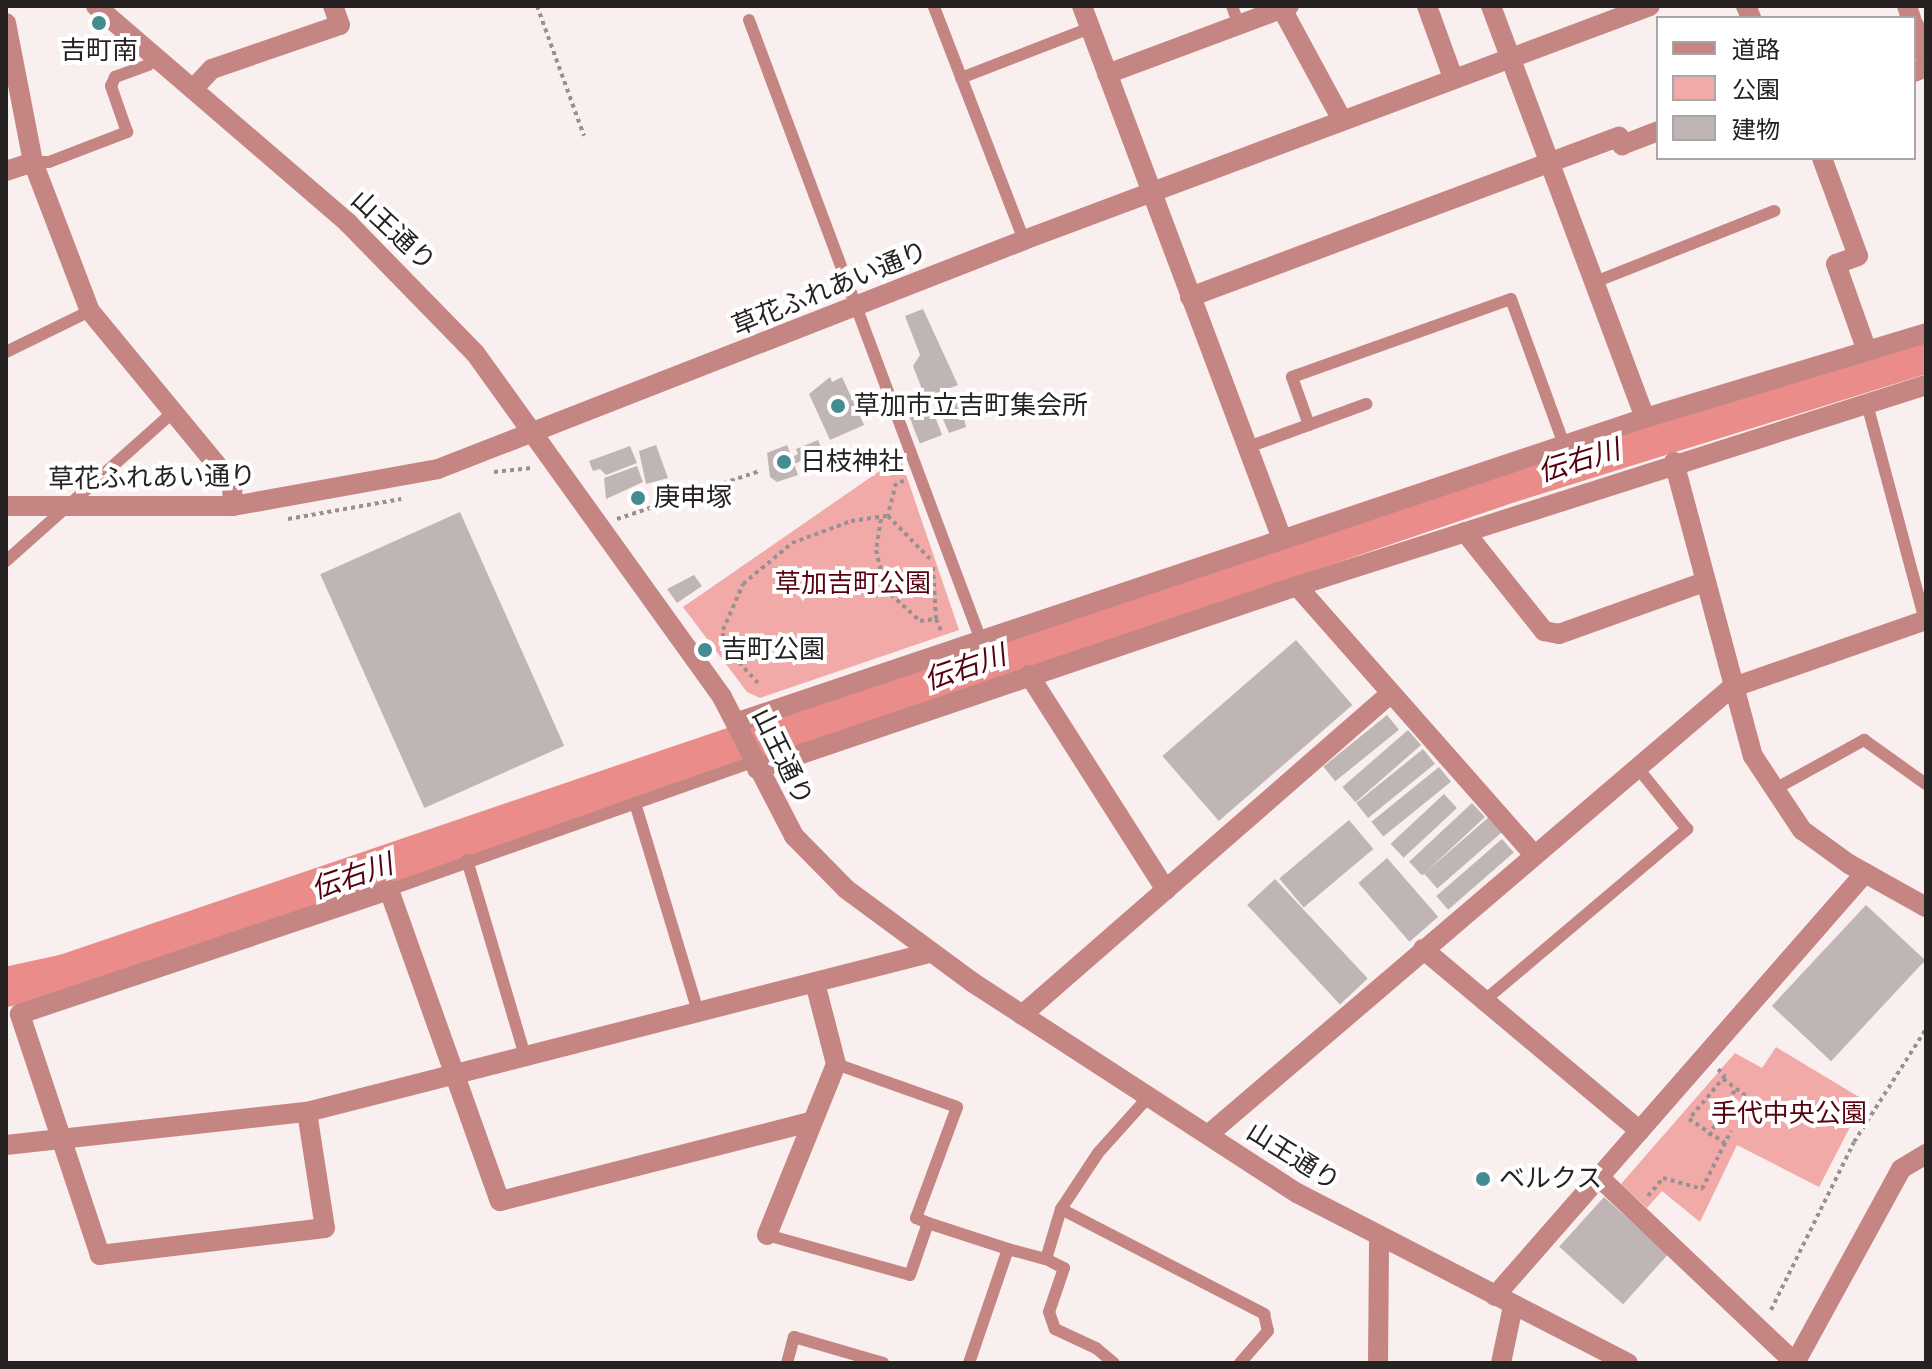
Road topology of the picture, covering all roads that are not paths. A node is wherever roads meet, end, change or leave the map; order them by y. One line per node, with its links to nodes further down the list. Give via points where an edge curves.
1 (96, 6): 14 (street, 山王通り)
2 (333, 6): 20 (street, via 340,25 212,69)
3 (1082, 6): 12 (street)
4 (1427, 6): 19 (street)
5 (1491, 6): 15 (street)
6 (1650, 6): 15 (street, 草花ふれあい通り)
7 (934, 7): 18 (lane)
8 (1285, 7): 9 (street); 21 (street)
9 (1236, 15): 17 (street)
10 (749, 20): 32 (lane)
11 (6, 23): 24 (street)
12 (1090, 28): 17 (street); 18 (lane)
13 (1916, 30): 16 (street)
14 (155, 56): 20 (street, 山王通り); 24 (lane, via 148,65 115,77 111,86 127,132 49,162)
15 (1510, 57): 19 (street, 草花ふれあい通り); 25 (street)
16 (1926, 57)
17 (1107, 74): 27 (street)
18 (961, 78): 29 (lane)
19 (1453, 78): 21 (street, 草花ふれあい通り)
20 (194, 88): 43 (street, 山王通り, via 432,303)
21 (1342, 120): 27 (street, 草花ふれあい通り)
22 (1656, 132): 25 (street, via 1622,145 1619,137)
23 (1823, 160): 35 (street, via 1858,256 1836,264)
24 (33, 162): 26 (street); 33 (street)
25 (1549, 164): 30 (street); 31 (street)
26 (6, 171)
27 (1152, 191): 29 (street, 草花ふれあい通り); 31 (street)
28 (1774, 211): 30 (lane)
29 (1024, 240): 32 (street, 草花ふれあい通り)
30 (1595, 282): 41 (street)
31 (1190, 297): 45 (street)
32 (856, 306): 43 (street, 草花ふれあい通り); 56 (lane)
33 (90, 311): 36 (lane); 40 (street)
34 (1926, 333): 35 (street)
35 (1867, 351): 41 (street)
36 (6, 352)
37 (1926, 385): 39 (street)
38 (1366, 404): 42 (lane)
39 (1867, 404): 46 (street); 55 (lane)
40 (173, 412): 48 (street, via 232,483); 49 (lane)
41 (1645, 418): 44 (street)
42 (1309, 425): 44 (lane, via 1292,377 1511,299); 45 (lane)
43 (534, 436): 48 (street, 草花ふれあい通り, via 374,485); 60 (street, 山王通り)
44 (1564, 445): 51 (street)
45 (1248, 447): 51 (street)
46 (1674, 462): 50 (street); 53 (street)
47 (6, 506): 49 (street, 草花ふれあい通り)
48 (233, 506): 49 (street, 草花ふれあい通り)
49 (70, 507): 52 (lane)
50 (1465, 532): 53 (street, via 1544,631 1559,634); 54 (street)
51 (1282, 539): 56 (street)
52 (6, 561)
53 (1704, 582): 58 (street)
54 (1297, 586): 57 (street); 59 (street)
55 (1925, 620): 58 (street)
56 (980, 638): 60 (street)
57 (1029, 675): 61 (street); 70 (street)
58 (1731, 688): 62 (street); 64 (street, via 1753,756)
59 (1390, 694): 66 (street); 70 (street)
60 (739, 725): 61 (street, 山王通り)
61 (754, 763): 65 (lane); 73 (street, 山王通り, via 787,824 818,863)
62 (1637, 767): 66 (street); 75 (lane, via 1687,829)
63 (1926, 784): 64 (lane, via 1864,740)
64 (1775, 789): 68 (street, via 1802,830)
65 (635, 803): 67 (lane); 77 (lane)
66 (1534, 855): 72 (street)
67 (467, 860): 69 (lane); 79 (lane)
68 (1865, 873): 71 (street); 85 (street)
69 (389, 890): 76 (street); 81 (street)
70 (1166, 890): 78 (street)
71 (1926, 907)
72 (1423, 949): 75 (street); 86 (street)
73 (929, 953): 74 (street); 78 (street, 山王通り)
74 (815, 983): 77 (street); 80 (street)
75 (1485, 1000): 85 (street)
76 (13, 1012): 87 (street)
77 (699, 1015): 79 (street)
78 (1022, 1015): 82 (street, 山王通り)
79 (526, 1059): 81 (street)
80 (836, 1064): 84 (street); 92 (lane, via 957,1107 916,1218)
81 (457, 1078): 83 (street); 84 (street, via 500,1201)
82 (1150, 1095): 86 (street, 山王通り); 91 (lane, via 1098,1153)
83 (307, 1112): 87 (street); 87 (street, via 325,1228 100,1255)
84 (809, 1122): 93 (street)
85 (1640, 1131): 90 (street)
86 (1209, 1134): 94 (street, 山王通り)
87 (63, 1139): 88 (street)
88 (6, 1145)
89 (1926, 1154): 107 (street, via 1901,1169)
90 (1599, 1177): 97 (street); 107 (street)
91 (1061, 1209): 96 (lane); 104 (lane, via 1264,1314 1268,1331)
92 (928, 1223): 93 (lane, via 910,1275); 95 (lane)
93 (767, 1235)
94 (1379, 1239): 97 (street, 山王通り); 105 (street)
95 (1008, 1249): 96 (lane); 102 (lane)
96 (1046, 1259): 103 (lane, via 1064,1268 1049,1312 1055,1329 1096,1348)
97 (1495, 1296): 98 (street, 山王通り)
98 (1513, 1306): 99 (street, 山王通り); 106 (street)
99 (1624, 1362)
100 (787, 1363): 101 (lane, via 794,1337)
101 (883, 1363)
102 (969, 1363)
103 (1114, 1363)
104 (1240, 1363)
105 (1378, 1363)
106 (1501, 1363)
107 (1795, 1363)

